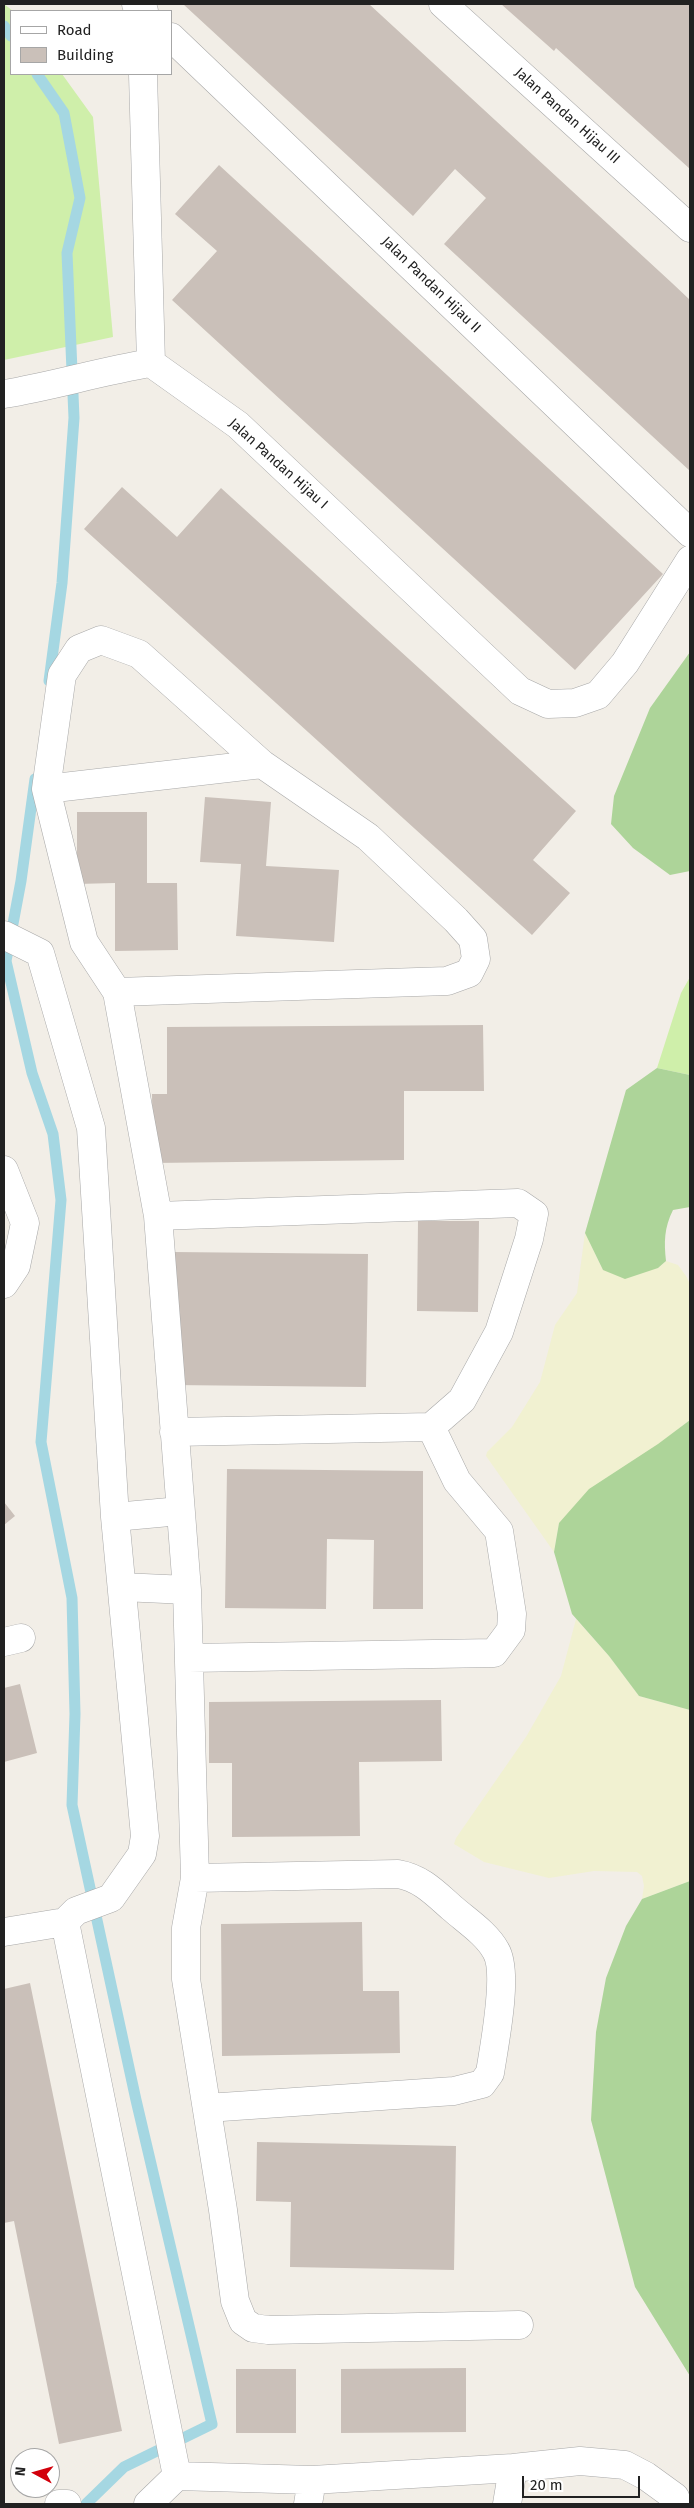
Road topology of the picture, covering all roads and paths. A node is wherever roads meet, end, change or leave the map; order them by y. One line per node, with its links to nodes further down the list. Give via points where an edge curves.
1 (443, 4): 4 (street, Jalan Pandan Hijau III)
2 (172, 38): 7 (street, Jalan Pandan Hijau II)
3 (143, 75): 5 (street)
4 (690, 228)
5 (151, 363): 6 (street); 8 (street, Jalan Pandan Hijau I, via 238,425 520,691 548,704 575,703 598,695 625,662)
6 (4, 394)
7 (690, 533)
8 (690, 560)
9 (262, 764): 10 (street); 10 (street, via 139,654 101,640 79,649 62,675); 12 (street, via 368,838 456,920 473,939 476,959 469,973 447,981)
10 (46, 789): 12 (street, via 84,942)
11 (4, 935): 19 (street, via 40,953 91,1128)
12 (116, 992): 14 (street)
13 (4, 1170): 15 (street, via 25,1223 16,1266)
14 (158, 1216): 16 (street, via 518,1203 534,1214 499,1332 462,1400); 17 (street)
15 (4, 1284)
16 (431, 1427): 17 (street); 22 (street, via 457,1481 499,1531 512,1614 511,1630 494,1653)
17 (174, 1432): 18 (street)
18 (180, 1511): 19 (street); 21 (street)
19 (115, 1517): 20 (street)
20 (122, 1586): 21 (street); 24 (street, via 145,1836 142,1854 111,1898)
21 (187, 1590): 22 (street)
22 (189, 1658): 23 (street)
23 (195, 1878): 26 (street, via 186,1928 186,1979); 26 (street, via 412,1876 482,1934 496,1951 502,1970 490,2073 482,2084 454,2091)
24 (70, 1916): 25 (street); 28 (street)
25 (4, 1932)
26 (207, 2108): 27 (street, via 235,2301 243,2321 253,2328)
27 (519, 2325)
28 (175, 2465): 30 (street); 31 (street)
29 (513, 2468): 30 (street); 32 (street); 33 (street, via 580,2461 625,2465 646,2476 674,2497)
30 (310, 2492)
31 (148, 2504)
32 (507, 2504)
33 (678, 2504)

